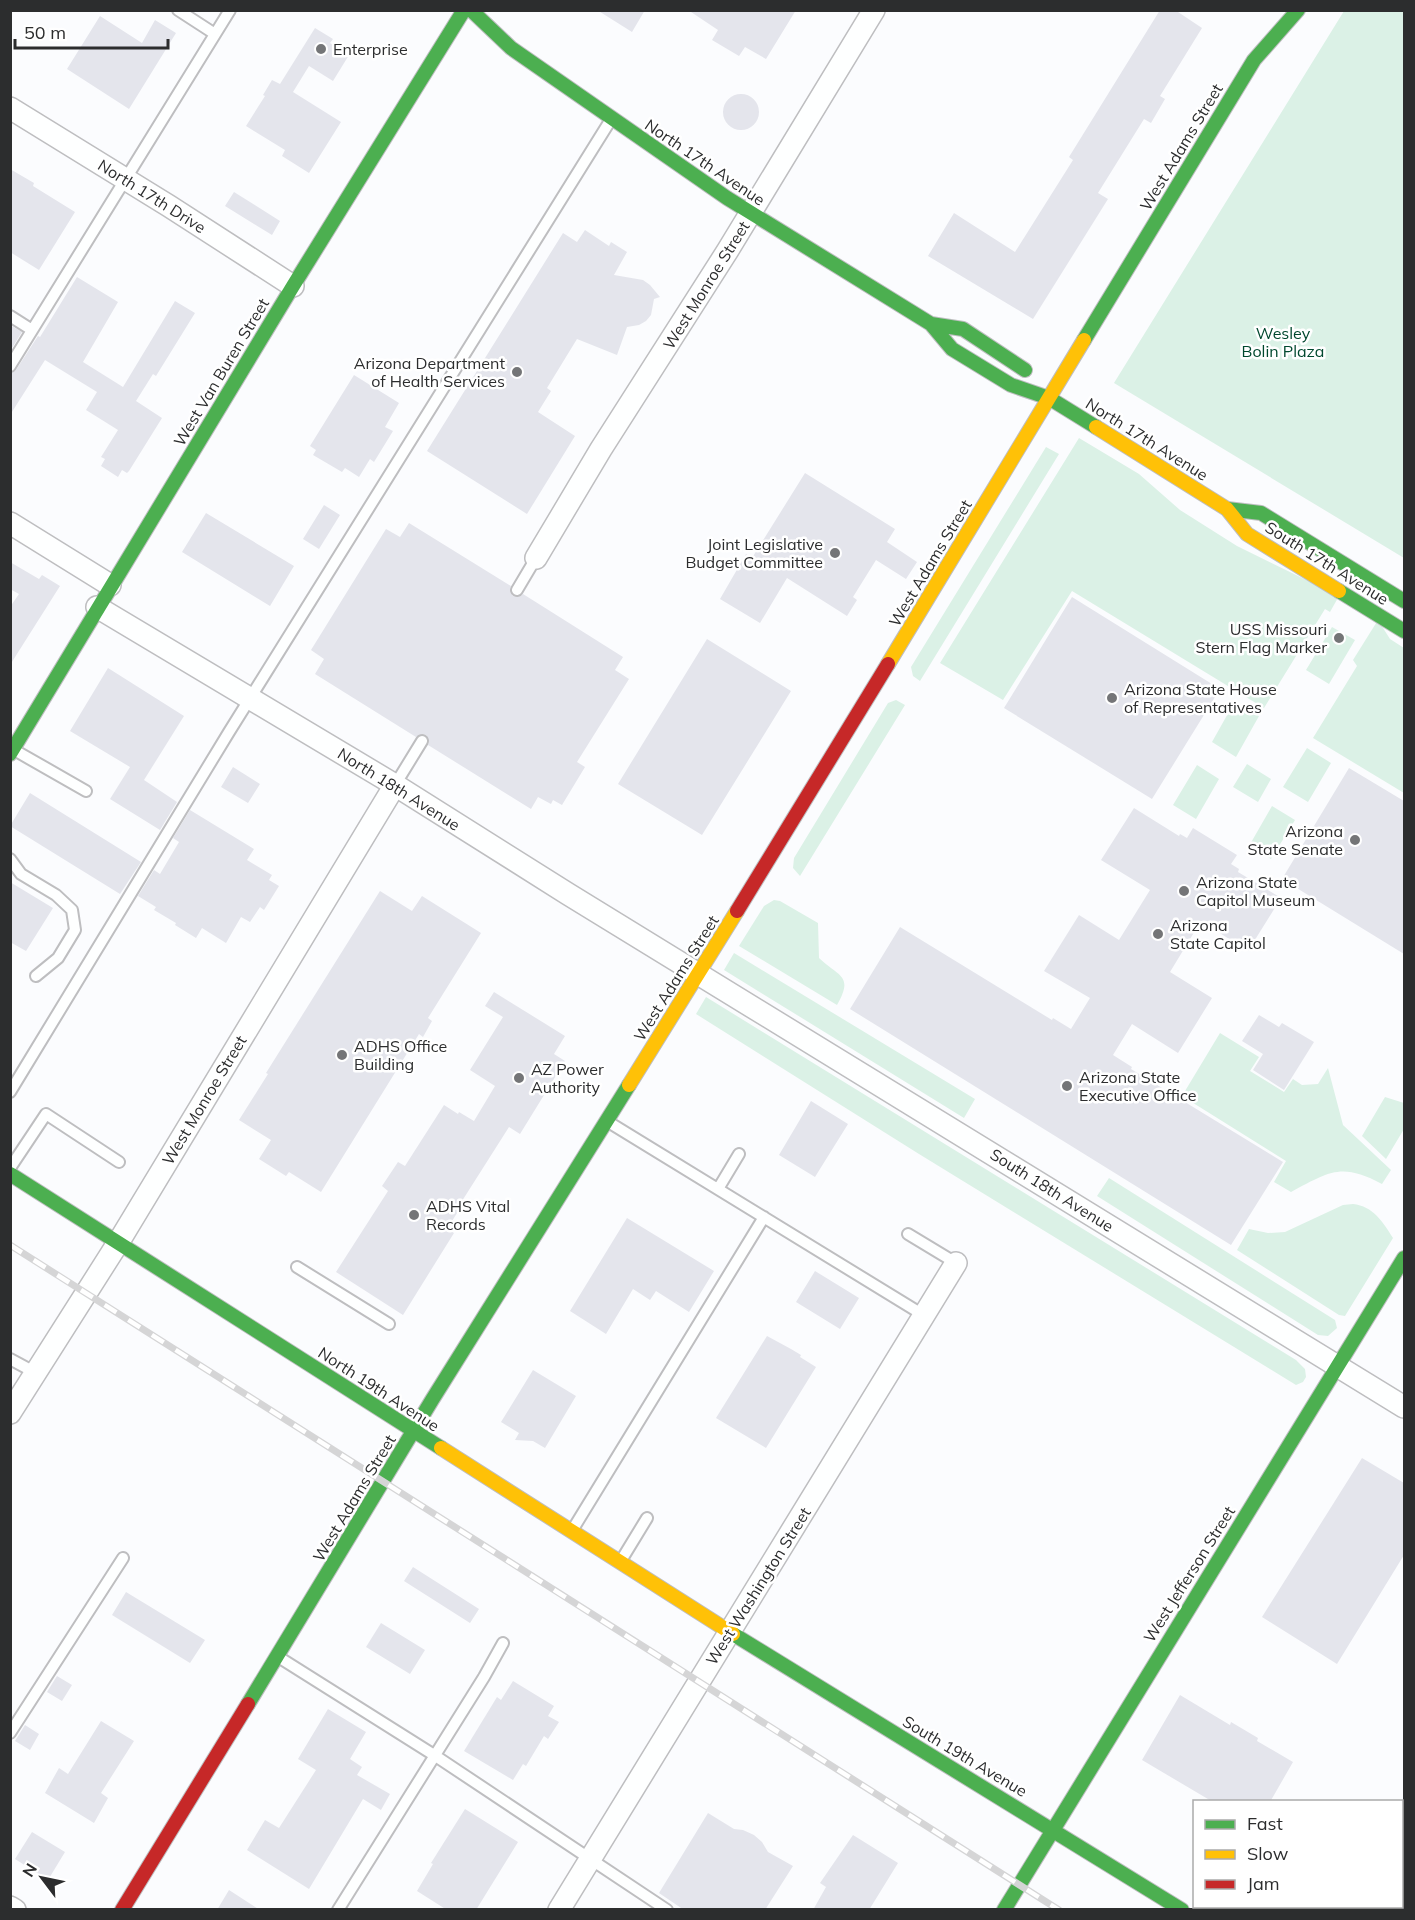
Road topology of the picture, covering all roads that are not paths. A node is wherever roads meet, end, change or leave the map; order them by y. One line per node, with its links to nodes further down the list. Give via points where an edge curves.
1 (178, 10): 7 (lane)
2 (230, 10): 7 (lane)
3 (464, 10): 12 (main road, West Van Buren Street)
4 (471, 10): 9 (main road, North 17th Avenue, via 511,48)
5 (874, 10): 11 (street, West Monroe Street)
6 (1298, 10): 17 (main road, West Adams Street, via 1254,60)
7 (215, 34): 10 (lane)
8 (10, 108): 10 (street, North 17th Drive)
9 (612, 118): 11 (main road, North 17th Avenue); 26 (lane)
10 (125, 179): 12 (street, North 17th Drive); 15 (lane)
11 (751, 214): 14 (main road, North 17th Avenue); 20 (street, West Monroe Street)
12 (293, 286): 21 (main road, West Van Buren Street)
13 (10, 316): 15 (lane)
14 (931, 324): 17 (main road, North 17th Avenue, via 952,349 1011,386); 17 (main road, North 17th Avenue, via 963,329 1022,367)
15 (32, 330): 16 (lane)
16 (10, 366)
17 (1049, 398): 18 (main road, North 17th Avenue); 32 (main road, West Adams Street)
18 (1227, 509): 23 (main road, South 17th Avenue, via 1261,513); 25 (main road, South 17th Avenue, via 1247,534)
19 (10, 523): 21 (street)
20 (536, 558): 22 (lane)
21 (110, 585): 24 (main road, West Van Buren Street)
22 (517, 590)
23 (1404, 601)
24 (97, 607): 26 (street, North 18th Avenue); 28 (main road, West Van Buren Street)
25 (1404, 631)
26 (250, 699): 29 (street, North 18th Avenue); 34 (lane)
27 (422, 741): 29 (lane)
28 (12, 752): 30 (lane)
29 (395, 785): 32 (street, North 18th Avenue); 43 (street, West Monroe Street)
30 (86, 791)
31 (10, 859): 33 (lane, via 21,874 56,895 72,910 75,930 58,958)
32 (698, 974): 35 (main road, West Adams Street); 50 (street, South 18th Avenue)
33 (36, 976)
34 (10, 1092)
35 (607, 1121): 40 (lane); 54 (main road, West Adams Street)
36 (739, 1154): 40 (lane)
37 (120, 1162): 38 (lane, via 46,1114)
38 (10, 1168)
39 (10, 1174): 43 (main road, North 19th Avenue)
40 (718, 1189): 41 (lane)
41 (764, 1217): 47 (lane); 56 (lane)
42 (908, 1234): 45 (lane)
43 (117, 1243): 51 (street, West Monroe Street); 54 (main road, North 19th Avenue)
44 (1404, 1258): 50 (main road, West Jefferson Street)
45 (956, 1263): 47 (street, West Washington Street)
46 (297, 1267): 48 (lane)
47 (925, 1316): 59 (street, West Washington Street)
48 (389, 1324)
49 (10, 1359): 51 (lane)
50 (1337, 1366): 52 (street, South 18th Avenue); 64 (main road, West Jefferson Street)
51 (36, 1373): 53 (street, West Monroe Street)
52 (1404, 1407)
53 (10, 1413)
54 (414, 1431): 56 (main road, North 19th Avenue); 61 (main road, West Adams Street)
55 (647, 1518): 58 (lane)
56 (571, 1532): 58 (main road, North 19th Avenue)
57 (123, 1558): 62 (lane)
58 (620, 1562): 59 (main road, North 19th Avenue)
59 (730, 1632): 64 (main road, South 19th Avenue); 65 (street, West Washington Street)
60 (503, 1643): 63 (lane)
61 (277, 1657): 63 (lane); 68 (main road, West Adams Street)
62 (10, 1732)
63 (434, 1755): 65 (lane); 69 (lane)
64 (1052, 1828): 72 (main road, West Jefferson Street); 73 (main road, South 19th Avenue)
65 (590, 1860): 70 (street, West Washington Street); 71 (lane)
66 (10, 1907): 67 (street)
67 (15, 1910)
68 (122, 1910)
69 (338, 1910)
70 (559, 1910)
71 (667, 1910)
72 (1004, 1910)
73 (1182, 1910)

